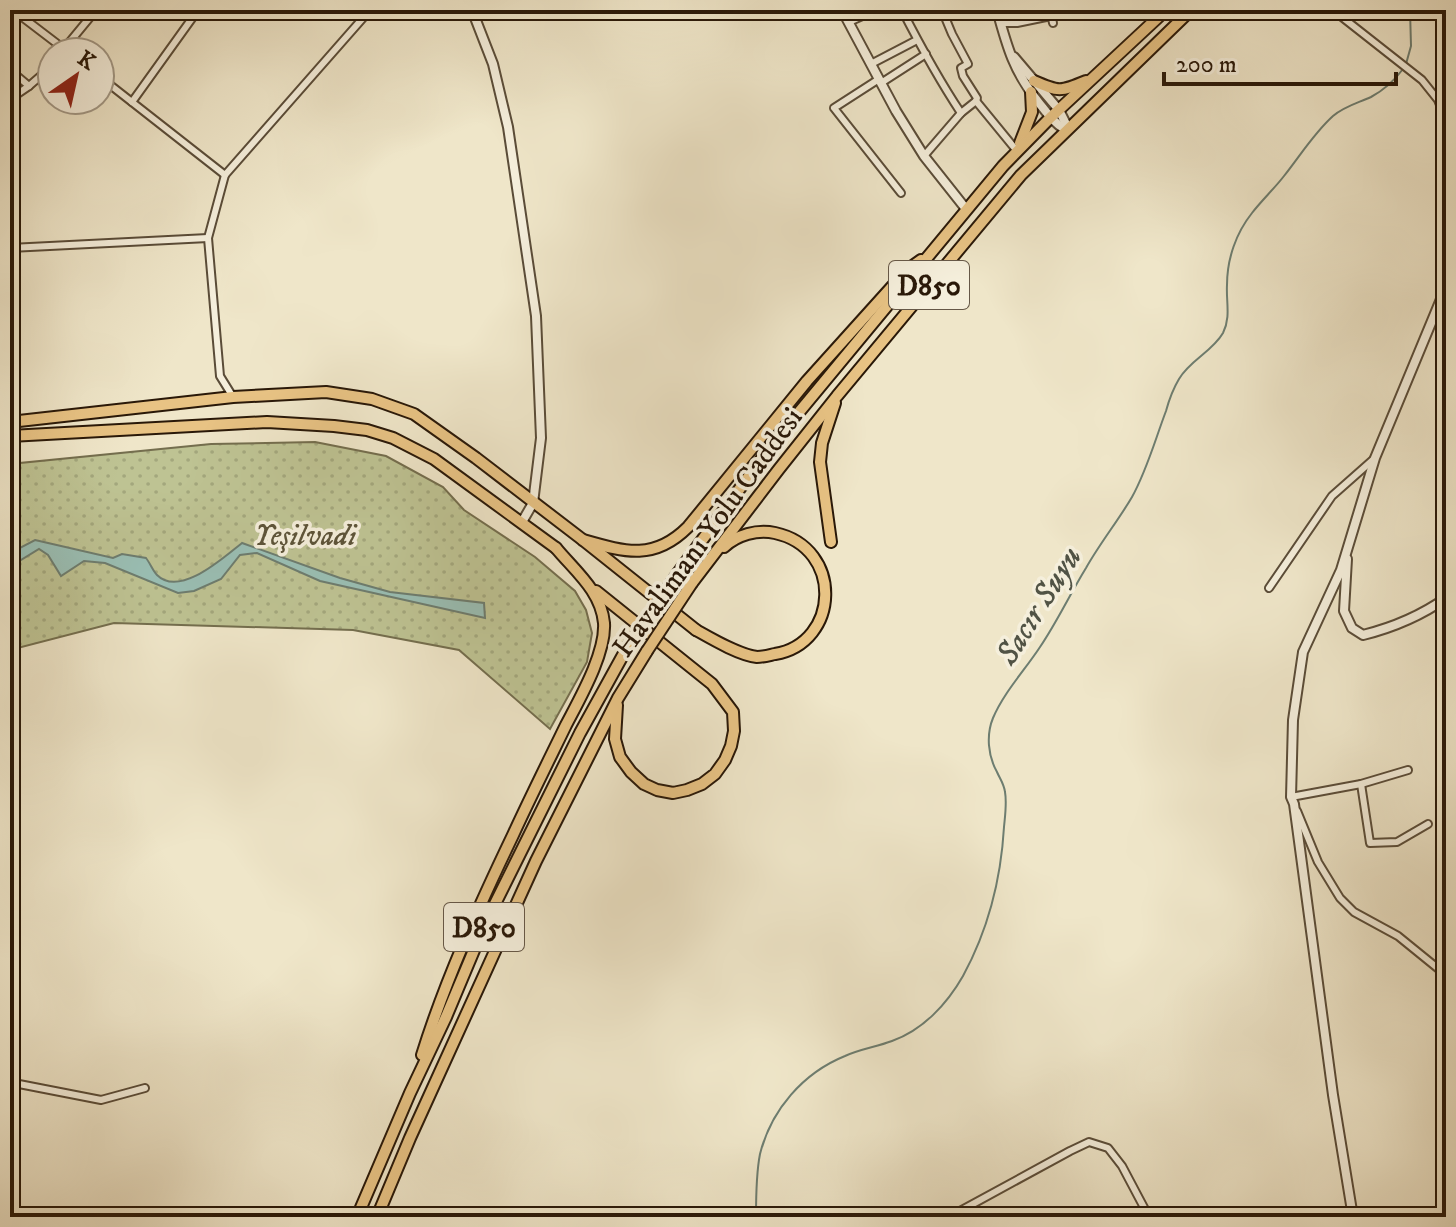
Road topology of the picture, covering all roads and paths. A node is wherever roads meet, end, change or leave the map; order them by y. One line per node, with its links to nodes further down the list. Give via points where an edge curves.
1 (13, 10): 17 (street)
2 (96, 10): 18 (street)
3 (198, 10): 33 (street)
4 (370, 10): 40 (street)
5 (472, 10): 52 (street, via 493,64 508,127 536,316 541,438)
6 (842, 10): 15 (street)
7 (876, 10): 15 (street)
8 (902, 10): 19 (street)
9 (942, 10): 32 (street, via 968,64 961,68)
10 (997, 10): 16 (street)
11 (1166, 10): 24 (main road, Havalimanı Yolu Caddesi / D850)
12 (1191, 10): 37 (main road, Havalimanı Yolu Caddesi / D850)
13 (1333, 10): 36 (street, via 1416,74 1434,94)
14 (1052, 16): 16 (street)
15 (849, 22): 22 (street)
16 (1001, 23): 20 (street)
17 (47, 36)
18 (75, 36)
19 (917, 40): 21 (street); 22 (street)
20 (1008, 50): 27 (street); 30 (street)
21 (926, 54): 26 (street); 34 (street)
22 (871, 64): 26 (street)
23 (10, 70): 28 (street)
24 (1091, 79): 27 (main road, via 1062,90); 35 (main road, Havalimanı Yolu Caddesi / D850)
25 (36, 80): 28 (street)
26 (880, 81): 39 (street); 41 (street, via 834,108)
27 (1034, 81): 35 (street)
28 (29, 86): 31 (street)
29 (116, 90): 33 (street)
30 (1031, 92): 35 (street); 38 (main road, via 1032,112)
31 (10, 99)
32 (976, 101): 34 (street); 38 (street)
33 (132, 102): 40 (street)
34 (961, 113): 39 (street)
35 (1055, 114): 37 (street); 38 (main road, Havalimanı Yolu Caddesi / D850)
36 (1446, 120)
37 (1067, 129): 47 (main road, Havalimanı Yolu Caddesi / D850, via 1021,175)
38 (1017, 151): 42 (main road, Havalimanı Yolu Caddesi / D850)
39 (924, 156): 42 (street)
40 (225, 175): 43 (street)
41 (901, 193)
42 (966, 209): 45 (main road, Havalimanı Yolu Caddesi / D850)
43 (208, 238): 44 (street); 48 (street, via 220,376)
44 (10, 248)
45 (935, 249): 54 (main road, via 907,270 807,381 675,540 629,551); 69 (main road, Havalimanı Yolu Caddesi / D850, bridge, via 771,446 628,646 519,854)
46 (1446, 287): 51 (street)
47 (837, 396): 55 (main road, via 820,462); 57 (main road, Havalimanı Yolu Caddesi / D850)
48 (233, 397): 49 (main road); 52 (main road, via 326,392 372,399 414,414)
49 (10, 422)
50 (10, 436): 53 (main road, via 267,422 367,430 434,459)
51 (1375, 458): 56 (street); 59 (street, via 1332,496)
52 (533, 503): 53 (street); 54 (main road)
53 (522, 522): 58 (main road, via 556,548)
54 (583, 540): 57 (main road, via 696,630 726,646 757,657 785,652 817,627 825,583 811,553 799,542 786,535 751,533 732,540)
55 (831, 542)
56 (1347, 551): 60 (street, via 1344,611 1352,628 1363,635); 64 (street, via 1303,652 1293,720)
57 (710, 559): 61 (main road, Havalimanı Yolu Caddesi / D850, bridge)
58 (592, 588): 61 (main road, via 712,684 733,712 734,731 725,760 715,774 687,790 673,793 644,784 620,757 615,739); 69 (main road, via 602,609 602,648 471,930)
59 (1269, 588)
60 (1446, 598)
61 (618, 698): 71 (main road, Havalimanı Yolu Caddesi / D850, via 529,876)
62 (1408, 770): 63 (street)
63 (1361, 784): 64 (street); 65 (street, via 1370,843 1397,842)
64 (1293, 800): 66 (street, via 1318,862 1340,898); 76 (street)
65 (1428, 824)
66 (1446, 975)
67 (10, 1085): 68 (street, via 101,1100)
68 (145, 1088)
69 (410, 1093): 70 (main road, Havalimanı Yolu Caddesi / D850)
70 (357, 1217)
71 (377, 1217)
72 (949, 1217): 73 (street, via 1089,1142 1108,1148)
73 (1149, 1217)
74 (1213, 1217): 75 (street)
75 (1238, 1217)
76 (1353, 1217)

